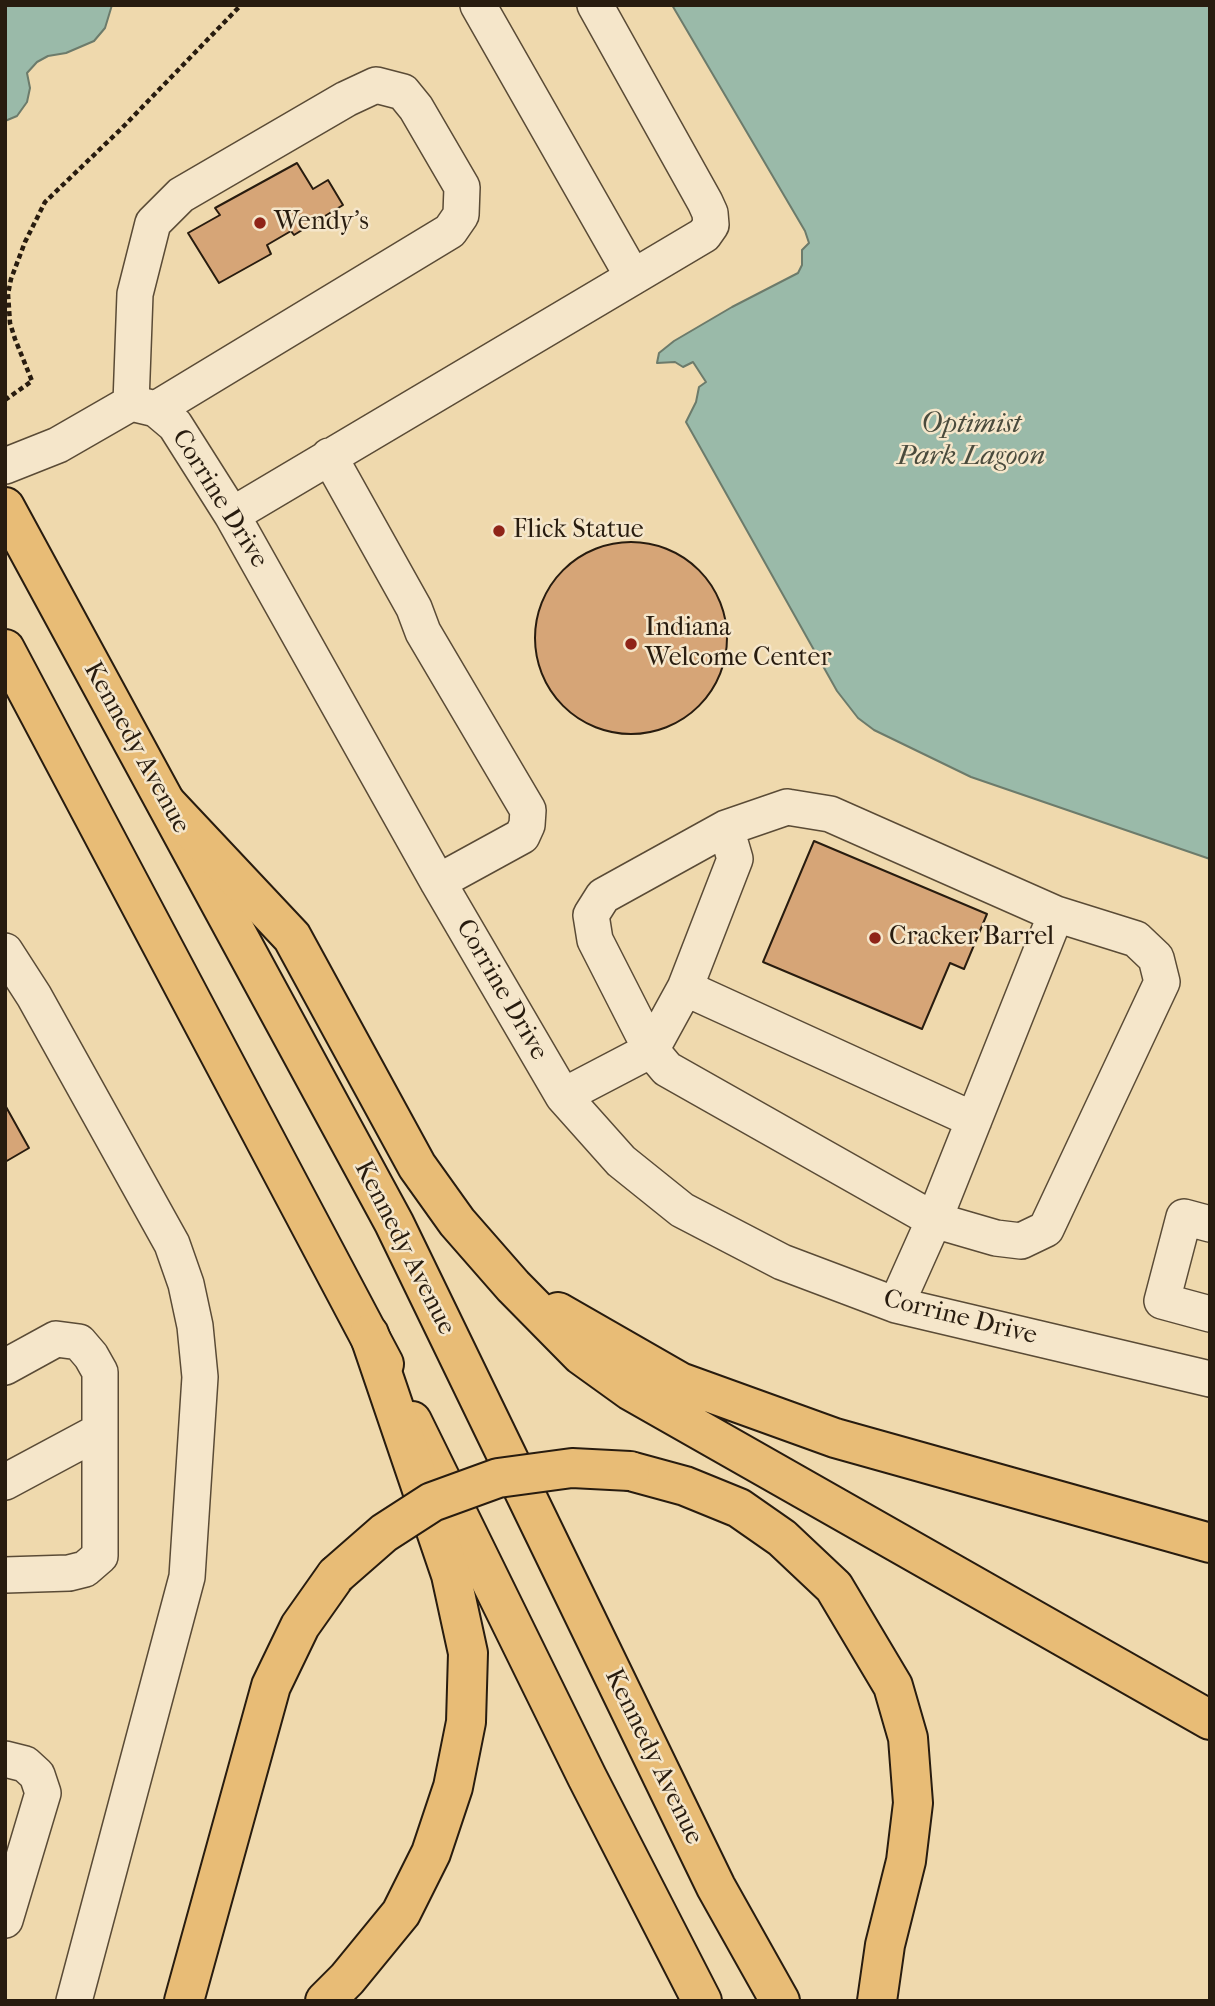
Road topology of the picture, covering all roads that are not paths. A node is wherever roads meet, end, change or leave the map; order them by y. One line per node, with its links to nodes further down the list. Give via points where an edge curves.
1 (478, 5): 3 (street)
2 (594, 5): 3 (street, via 710,213 704,236)
3 (633, 277): 5 (street)
4 (144, 406): 4 (street, via 450,230 461,215 462,187 403,92 376,85 346,99 181,195 153,223 135,294); 6 (street); 8 (street, Corrine Drive, via 175,425)
5 (329, 456): 8 (street); 12 (street, via 423,632 528,810 522,836)
6 (5, 466)
7 (5, 507): 10 (main road, Kennedy Avenue)
8 (232, 515): 12 (street, Corrine Drive)
9 (5, 649): 24 (main road)
10 (167, 804): 21 (main road, via 292,937 417,1166 457,1222); 39 (main road, Kennedy Avenue, via 394,1223 716,1887)
11 (726, 828): 13 (street, via 787,807 830,814); 15 (street, via 735,859); 16 (street, via 603,896 591,915 595,940)
12 (438, 882): 17 (street, Corrine Drive)
13 (1056, 914): 18 (street); 19 (street, via 1136,939 1156,958 1162,982 1046,1229 1021,1241)
14 (5, 951): 35 (street, via 172,1244 195,1326 200,1377 187,1577)
15 (685, 988): 16 (street); 18 (street)
16 (651, 1050): 17 (street); 19 (street, via 667,1069)
17 (563, 1096): 22 (street, Corrine Drive, via 621,1161 682,1210 782,1262)
18 (974, 1120): 19 (street)
19 (934, 1220): 22 (street)
20 (1210, 1224): 23 (street, via 1184,1217 1162,1301)
21 (513, 1286): 29 (main road, via 680,1382 835,1438); 31 (main road, via 581,1355 631,1391)
22 (896, 1305): 26 (street, Corrine Drive)
23 (1210, 1314)
24 (369, 1334): 37 (main road, via 452,1575 468,1653 466,1722 453,1787 431,1853 401,1913); 38 (main road)
25 (5, 1367): 27 (street, via 55,1339 79,1342 100,1372)
26 (1210, 1378)
27 (100, 1432): 28 (street); 30 (street, via 100,1556 85,1569 69,1573)
28 (5, 1482)
29 (1210, 1543)
30 (5, 1575)
31 (1210, 1720)
32 (5, 1759): 33 (street, via 25,1764 37,1775 43,1793)
33 (14, 1863): 34 (street)
34 (5, 1920)
35 (74, 2001)
36 (184, 2001): 40 (main road, bridge, via 271,1686 300,1626 337,1575 384,1533 432,1502 498,1478 572,1468 630,1471 739,1508 782,1538 834,1587 893,1686 908,1738 913,1802 906,1861 885,1945)
37 (326, 2001)
38 (702, 2001)
39 (780, 2001)
40 (877, 2001)

